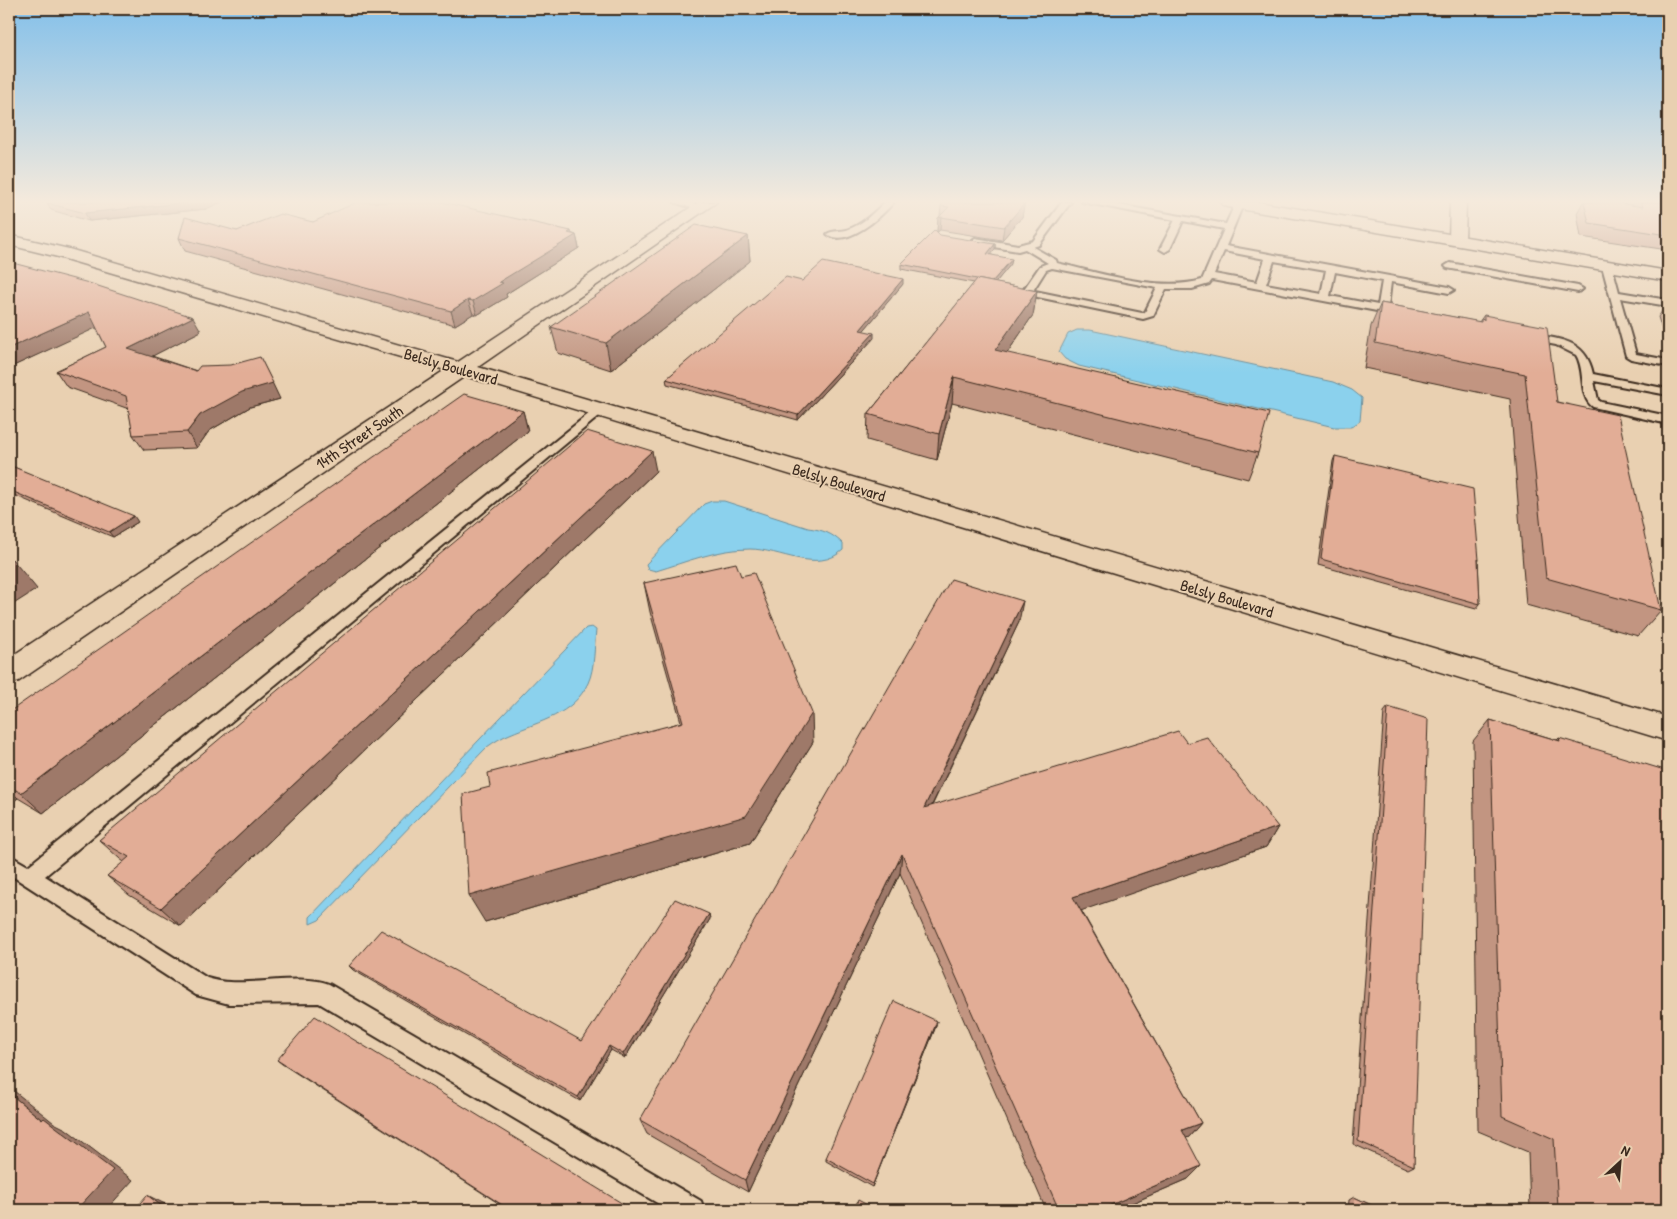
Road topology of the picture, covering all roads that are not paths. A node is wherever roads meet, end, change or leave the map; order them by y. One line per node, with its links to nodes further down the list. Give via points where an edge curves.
1 (83, 259): 26 (street, Belsly Boulevard)
2 (625, 259): 26 (street, 14th Street South)
3 (1048, 259): 8 (lane, via 1053,262)
4 (1215, 259): 12 (lane)
5 (1269, 259): 15 (lane)
6 (1280, 259): 11 (lane)
7 (1565, 259): 10 (street)
8 (1051, 265): 16 (lane); 16 (lane, via 1043,268 1029,289 1031,293 1143,316 1149,314)
9 (1450, 266): 17 (lane)
10 (1607, 266): 13 (street); 19 (lane)
11 (1331, 268): 14 (lane); 20 (lane)
12 (1208, 276): 15 (lane); 16 (lane, via 1206,282 1198,286)
13 (1668, 276)
14 (1387, 279): 18 (lane); 22 (lane)
15 (1260, 286): 20 (lane)
16 (1162, 287)
17 (1578, 289)
18 (1449, 290)
19 (1614, 294): 21 (lane); 25 (lane, via 1631,356)
20 (1325, 298): 22 (lane)
21 (1668, 303)
22 (1383, 309): 23 (lane)
23 (1411, 314)
24 (1522, 336): 27 (lane, via 1559,343 1578,351 1583,357)
25 (1668, 363)
26 (460, 368): 29 (street, Belsly Boulevard); 31 (street, 14th Street South)
27 (1587, 376): 28 (lane); 30 (lane, via 1592,401 1597,405)
28 (1668, 392)
29 (600, 410): 32 (street, Belsly Boulevard); 34 (lane)
30 (1668, 420)
31 (9, 673)
32 (1668, 729)
33 (9, 864): 34 (lane)
34 (29, 877): 35 (lane, via 203,988 229,993 321,992)
35 (692, 1210)

